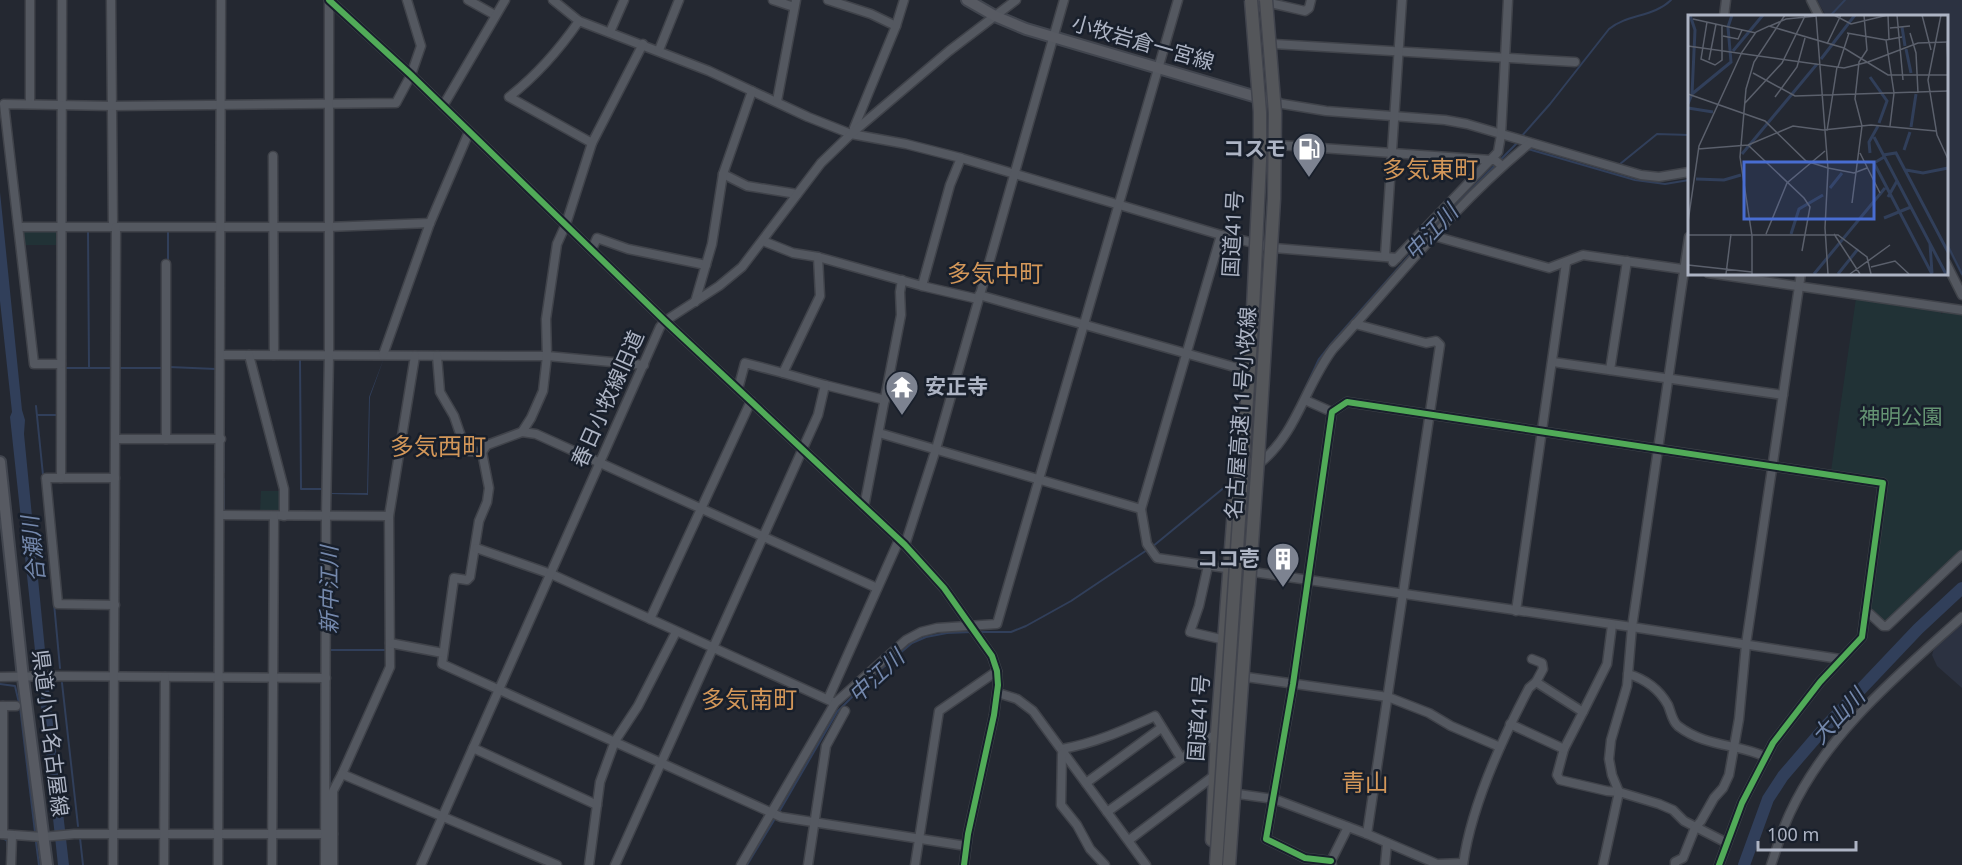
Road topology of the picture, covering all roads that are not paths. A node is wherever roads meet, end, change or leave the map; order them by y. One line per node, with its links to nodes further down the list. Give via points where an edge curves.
1 (30, 0): 49 (street)
2 (62, 0): 52 (street)
3 (111, 0): 53 (street)
4 (221, 0): 50 (street)
5 (329, 0): 44 (street); 51 (street)
6 (407, 0): 44 (street, via 421,46)
7 (468, 0): 29 (street)
8 (505, 0): 29 (street)
9 (552, 0): 27 (street)
10 (624, 0): 35 (street)
11 (679, 0): 39 (street)
12 (773, 0): 28 (street)
13 (828, 0): 34 (street)
14 (904, 0): 34 (street)
15 (967, 0): 32 (main road, 小牧岩倉一宮線)
16 (1016, 0): 32 (street, 春日小牧線旧道)
17 (1064, 0): 36 (street)
18 (1178, 0): 43 (street)
19 (1245, 0): 46 (highway, 国道41号)
20 (1251, 0): 102 (highway, 名古屋高速11号小牧線, bridge, via 1260,112)
21 (1311, 0): 26 (street, via 1305,11)
22 (1402, 0): 40 (street)
23 (1508, 0): 41 (street)
24 (1726, 0): 30 (street)
25 (1810, 0): 31 (street)
26 (1266, 1): 38 (highway, 国道41号); 134 (highway, via 1268,149 1262,292 1268,307); 264 (highway, 名古屋高速11号小牧線, bridge, via 1275,113 1274,199)
27 (564, 4): 33 (street)
28 (795, 4): 47 (street)
29 (495, 15): 54 (street)
30 (1724, 15)
31 (1818, 15)
32 (995, 16): 36 (main road, 小牧岩倉一宮線); 57 (street, 春日小牧線旧道)
33 (579, 21): 35 (street); 60 (street, via 530,81 509,97)
34 (896, 26): 57 (street)
35 (610, 32): 37 (street)
36 (1053, 38): 43 (main road, 小牧岩倉一宮線); 68 (street)
37 (643, 44): 39 (street); 60 (street)
38 (1274, 44): 40 (street); 48 (highway, 国道41号)
39 (659, 50): 45 (street)
40 (1398, 50): 41 (street); 55 (street)
41 (1504, 57): 42 (street); 58 (street)
42 (1575, 62)
43 (1158, 67): 46 (main road, 小牧岩倉一宮線); 70 (street)
44 (411, 75): 51 (street, via 396,104); 54 (street)
45 (752, 91): 47 (street); 67 (street)
46 (1254, 95): 48 (main road, 小牧岩倉一宮線); 82 (highway, 国道41号)
47 (777, 101): 57 (street)
48 (1277, 103): 55 (street); 61 (highway, 国道41号)
49 (30, 104): 52 (street); 73 (street, via 4,104)
50 (221, 104): 51 (street); 53 (street); 76 (street)
51 (329, 104): 78 (street)
52 (61, 105): 53 (street); 74 (street)
53 (112, 105): 75 (street)
54 (443, 106): 56 (street)
55 (1394, 116): 58 (street, via 1445,120); 62 (street)
56 (469, 132): 71 (street); 72 (street)
57 (851, 134): 64 (street); 69 (street, 春日小牧線旧道)
58 (1501, 135): 59 (street); 65 (street)
59 (1528, 142): 65 (street); 66 (street, via 1641,176)
60 (592, 143): 72 (street)
61 (1279, 146): 62 (street); 83 (highway, 国道41号)
62 (1392, 153): 65 (street); 86 (street)
63 (273, 156): 77 (street)
64 (961, 158): 68 (street); 97 (street)
65 (1496, 162): 80 (street); 86 (street, via 1395,260)
66 (1688, 172)
67 (723, 174): 69 (street, via 747,186); 92 (street)
68 (1014, 174): 70 (street); 100 (street)
69 (797, 194): 81 (street, 春日小牧線旧道)
70 (1118, 204): 79 (street); 106 (street)
71 (430, 223): 78 (street); 111 (street)
72 (566, 224): 84 (street); 115 (street, via 557,244 550,286)
73 (19, 227): 74 (street); 117 (street, via 34,364)
74 (61, 227): 75 (street); 117 (street)
75 (114, 227): 76 (street); 135 (street)
76 (221, 227): 77 (street); 107 (street)
77 (273, 227): 78 (street); 109 (street)
78 (328, 227): 110 (street)
79 (1221, 235): 82 (street); 112 (street)
80 (1434, 236): 89 (street, via 1550,268); 105 (street)
81 (763, 241): 87 (street, via 793,253); 101 (street, 春日小牧線旧道, via 733,275)
82 (1253, 243): 83 (street); 119 (highway, 国道41号)
83 (1274, 248): 86 (street); 134 (highway, 国道41号)
84 (592, 249): 92 (street, via 597,238); 104 (street)
85 (1688, 254): 93 (street)
86 (1385, 256)
87 (818, 257): 96 (street); 121 (street, via 820,296)
88 (1627, 261): 89 (street, via 1583,255); 93 (street); 120 (street)
89 (1566, 263): 116 (street)
90 (166, 264): 136 (street)
91 (1947, 265): 99 (street)
92 (706, 266): 101 (street)
93 (1687, 270): 122 (street)
94 (1715, 274): 98 (street)
95 (1801, 274): 98 (street)
96 (902, 280): 97 (street); 126 (street, via 901,315)
97 (922, 286): 100 (street)
98 (1798, 286): 103 (street); 125 (street)
99 (1962, 295)
100 (978, 297): 106 (street); 139 (street)
101 (695, 302): 104 (street, 春日小牧線旧道)
102 (1253, 309): 263 (highway, 名古屋高速11号小牧線, bridge); 263 (highway, via 1258,319 1224,819)
103 (1962, 310)
104 (665, 321): 118 (street, 春日小牧線旧道); 124 (street)
105 (1355, 324): 127 (street, via 1322,363); 130 (street, via 1440,345)
106 (1084, 325): 112 (street); 148 (street)
107 (221, 355): 108 (street); 137 (street)
108 (249, 355): 109 (street); 154 (street, via 284,489)
109 (274, 355): 110 (street)
110 (329, 355): 111 (street); 155 (street)
111 (383, 355): 113 (street)
112 (1186, 355): 119 (street); 151 (street)
113 (415, 356): 114 (street); 156 (street)
114 (437, 356): 115 (street); 141 (street, via 440,392 466,450)
115 (547, 356): 118 (street); 131 (street, via 543,391)
116 (1553, 362): 120 (street); 132 (street)
117 (61, 364): 146 (street)
118 (644, 365): 143 (street, 春日小牧線旧道)
119 (1245, 370): 162 (highway, 国道41号)
120 (1610, 370): 122 (street)
121 (783, 373): 123 (street); 124 (street, via 745,363)
122 (1668, 379): 125 (street); 140 (street)
123 (825, 385): 126 (street); 138 (street, via 818,415)
124 (738, 389): 128 (street)
125 (1783, 395): 145 (street)
126 (885, 400): 133 (street)
127 (1305, 400): 129 (street); 144 (street, via 1290,430)
128 (751, 401): 138 (street); 150 (street)
129 (1332, 412): 130 (street, via 1347,402); 165 (street)
130 (1429, 415): 132 (street); 167 (street)
131 (522, 432): 141 (street, via 487,445); 143 (street, via 536,434)
132 (1542, 432): 140 (street); 169 (street)
133 (879, 433): 139 (street); 149 (street)
134 (1262, 435): 144 (highway, 国道41号)
135 (116, 439): 136 (street); 147 (street)
136 (166, 439): 137 (street)
137 (221, 439): 152 (street)
138 (802, 448): 149 (street); 157 (street)
139 (936, 448): 148 (street); 158 (street)
140 (1657, 448): 145 (street); 175 (street)
141 (482, 452): 159 (street, via 489,488)
142 (0, 462): 190 (main road, 県道小口名古屋線)
143 (598, 463): 150 (street); 164 (street, 春日小牧線旧道)
144 (1260, 463): 163 (highway, 国道41号)
145 (1772, 466): 170 (street, via 1883,483); 179 (street)
146 (61, 478): 147 (street); 168 (street, via 46,478 58,604)
147 (115, 478): 168 (street)
148 (1039, 479): 151 (street); 173 (street, via 997,624)
149 (864, 507): 158 (street)
150 (700, 508): 157 (street); 172 (street)
151 (1141, 509): 161 (street, via 1149,547 1157,558)
152 (220, 516): 153 (street); 191 (street)
153 (274, 516): 154 (street); 192 (street)
154 (284, 516): 155 (street)
155 (328, 516): 156 (street); 193 (street)
156 (389, 516): 178 (street)
157 (763, 537): 166 (street); 180 (street)
158 (902, 543): 166 (street); 173 (street, via 944,588)
159 (476, 548): 164 (street); 181 (street, via 470,577 454,578)
160 (1962, 555): 170 (street, via 1887,626)
161 (1208, 566): 162 (street); 177 (street, via 1190,632)
162 (1229, 568): 163 (street); 177 (highway, 国道41号)
163 (1253, 572): 165 (street); 189 (highway, 国道41号)
164 (550, 574): 172 (street); 196 (street, 春日小牧線旧道)
165 (1308, 580): 167 (street); 195 (street)
166 (877, 588): 199 (street)
167 (1402, 595): 169 (street); 198 (street)
168 (115, 604): 187 (street)
169 (1516, 611): 174 (street)
170 (1865, 614): 183 (street, via 1862,637)
171 (1962, 617): 271 (street, via 1893,680 1832,746 1790,813)
172 (650, 619): 176 (street)
173 (971, 625): 184 (street, via 992,656); 199 (street, via 937,628 906,640)
174 (1612, 625): 175 (street); 203 (street, via 1607,664)
175 (1632, 627): 179 (street); 185 (street)
176 (676, 632): 180 (street); 207 (street)
177 (1225, 640): 206 (highway, 国道41号)
178 (390, 643): 181 (street); 216 (street, via 390,666)
179 (1746, 644): 183 (street); 211 (street)
180 (712, 648): 199 (street); 215 (street)
181 (443, 653): 196 (street, via 442,664)
182 (1532, 659): 194 (street, via 1542,663)
183 (1840, 659): 213 (street, via 1773,742)
184 (997, 671): 197 (street); 237 (street, via 939,711)
185 (1628, 674): 211 (street, via 1653,687 1667,704 1675,723 1697,738); 219 (street, via 1609,759)
186 (0, 677): 190 (street)
187 (115, 677): 188 (street); 190 (street); 229 (street)
188 (165, 677): 191 (street); 230 (street)
189 (1246, 677): 195 (street); 220 (highway, 国道41号)
190 (26, 678): 236 (main road, 県道小口名古屋線)
191 (219, 678): 192 (street); 231 (street)
192 (273, 678): 193 (street); 232 (street)
193 (326, 678): 233 (street)
194 (1536, 682): 203 (street); 204 (street)
195 (1293, 684): 198 (street); 221 (street)
196 (499, 689): 207 (street); 209 (street, 春日小牧線旧道)
197 (998, 693): 212 (street, via 1026,704); 241 (street)
198 (1388, 697): 208 (street); 234 (street)
199 (831, 701): 223 (street)
200 (1, 706): 201 (street); 235 (street)
201 (16, 706)
202 (845, 711): 226 (street, via 826,746)
203 (1583, 712): 210 (street)
204 (1510, 724): 208 (street); 210 (street)
205 (1161, 728): 212 (street, via 1155,716 1108,738); 214 (street); 218 (street)
206 (1217, 733): 214 (street); 217 (highway, 国道41号)
207 (615, 741): 215 (street); 222 (street, via 600,782)
208 (1500, 747): 244 (street, via 1471,821)
209 (473, 748): 222 (street); 225 (street, 春日小牧線旧道)
210 (1564, 748): 219 (street, via 1557,775 1560,780)
211 (1734, 748): 213 (street); 228 (street, via 1723,788)
212 (1063, 751): 218 (street); 261 (street, via 1061,805)
213 (1766, 757): 240 (street)
214 (1181, 758): 224 (street)
215 (661, 762): 223 (street); 256 (street)
216 (342, 774): 225 (street); 233 (street, via 333,791)
217 (1215, 775): 238 (street); 263 (highway, 国道41号)
218 (1086, 783): 224 (street)
219 (1619, 792): 228 (street, via 1673,810); 268 (street)
220 (1238, 794): 221 (street); 265 (highway, 国道41号)
221 (1274, 799): 227 (street); 242 (street, via 1266,839 1291,849)
222 (597, 805): 255 (street)
223 (771, 812): 226 (street); 257 (street)
224 (1107, 812): 238 (street)
225 (443, 816): 253 (street, 春日小牧線旧道); 254 (street)
226 (814, 822): 237 (street); 258 (street)
227 (1348, 826): 234 (street); 243 (street)
228 (1695, 828): 240 (street); 269 (street, via 1683,858)
229 (114, 834): 230 (street); 236 (street); 247 (street)
230 (164, 834): 231 (street); 248 (street)
231 (219, 834): 232 (street); 249 (street)
232 (272, 834): 233 (street); 250 (street)
233 (329, 834): 251 (street); 252 (street)
234 (1367, 834): 239 (street)
235 (5, 835): 236 (street); 245 (street)
236 (46, 837): 246 (main road, 県道小口名古屋線)
237 (920, 838): 241 (street); 259 (street)
238 (1129, 840): 262 (street)
239 (1387, 843): 266 (street); 267 (street)
240 (1727, 843): 270 (street)
241 (966, 846): 260 (street)
242 (1305, 862): 243 (street)
243 (1331, 863)
244 (1463, 864): 267 (street)
245 (11, 865)
246 (46, 865)
247 (114, 865)
248 (164, 865)
249 (218, 865)
250 (272, 865)
251 (325, 865)
252 (333, 865)
253 (422, 865)
254 (557, 865)
255 (589, 865)
256 (615, 865)
257 (741, 865)
258 (807, 865)
259 (915, 865)
260 (964, 865)
261 (1105, 865)
262 (1146, 865)
263 (1214, 865)
264 (1229, 865)
265 (1234, 865)
266 (1385, 865)
267 (1436, 865)
268 (1603, 865)
269 (1675, 865)
270 (1719, 865)
271 (1771, 865)

